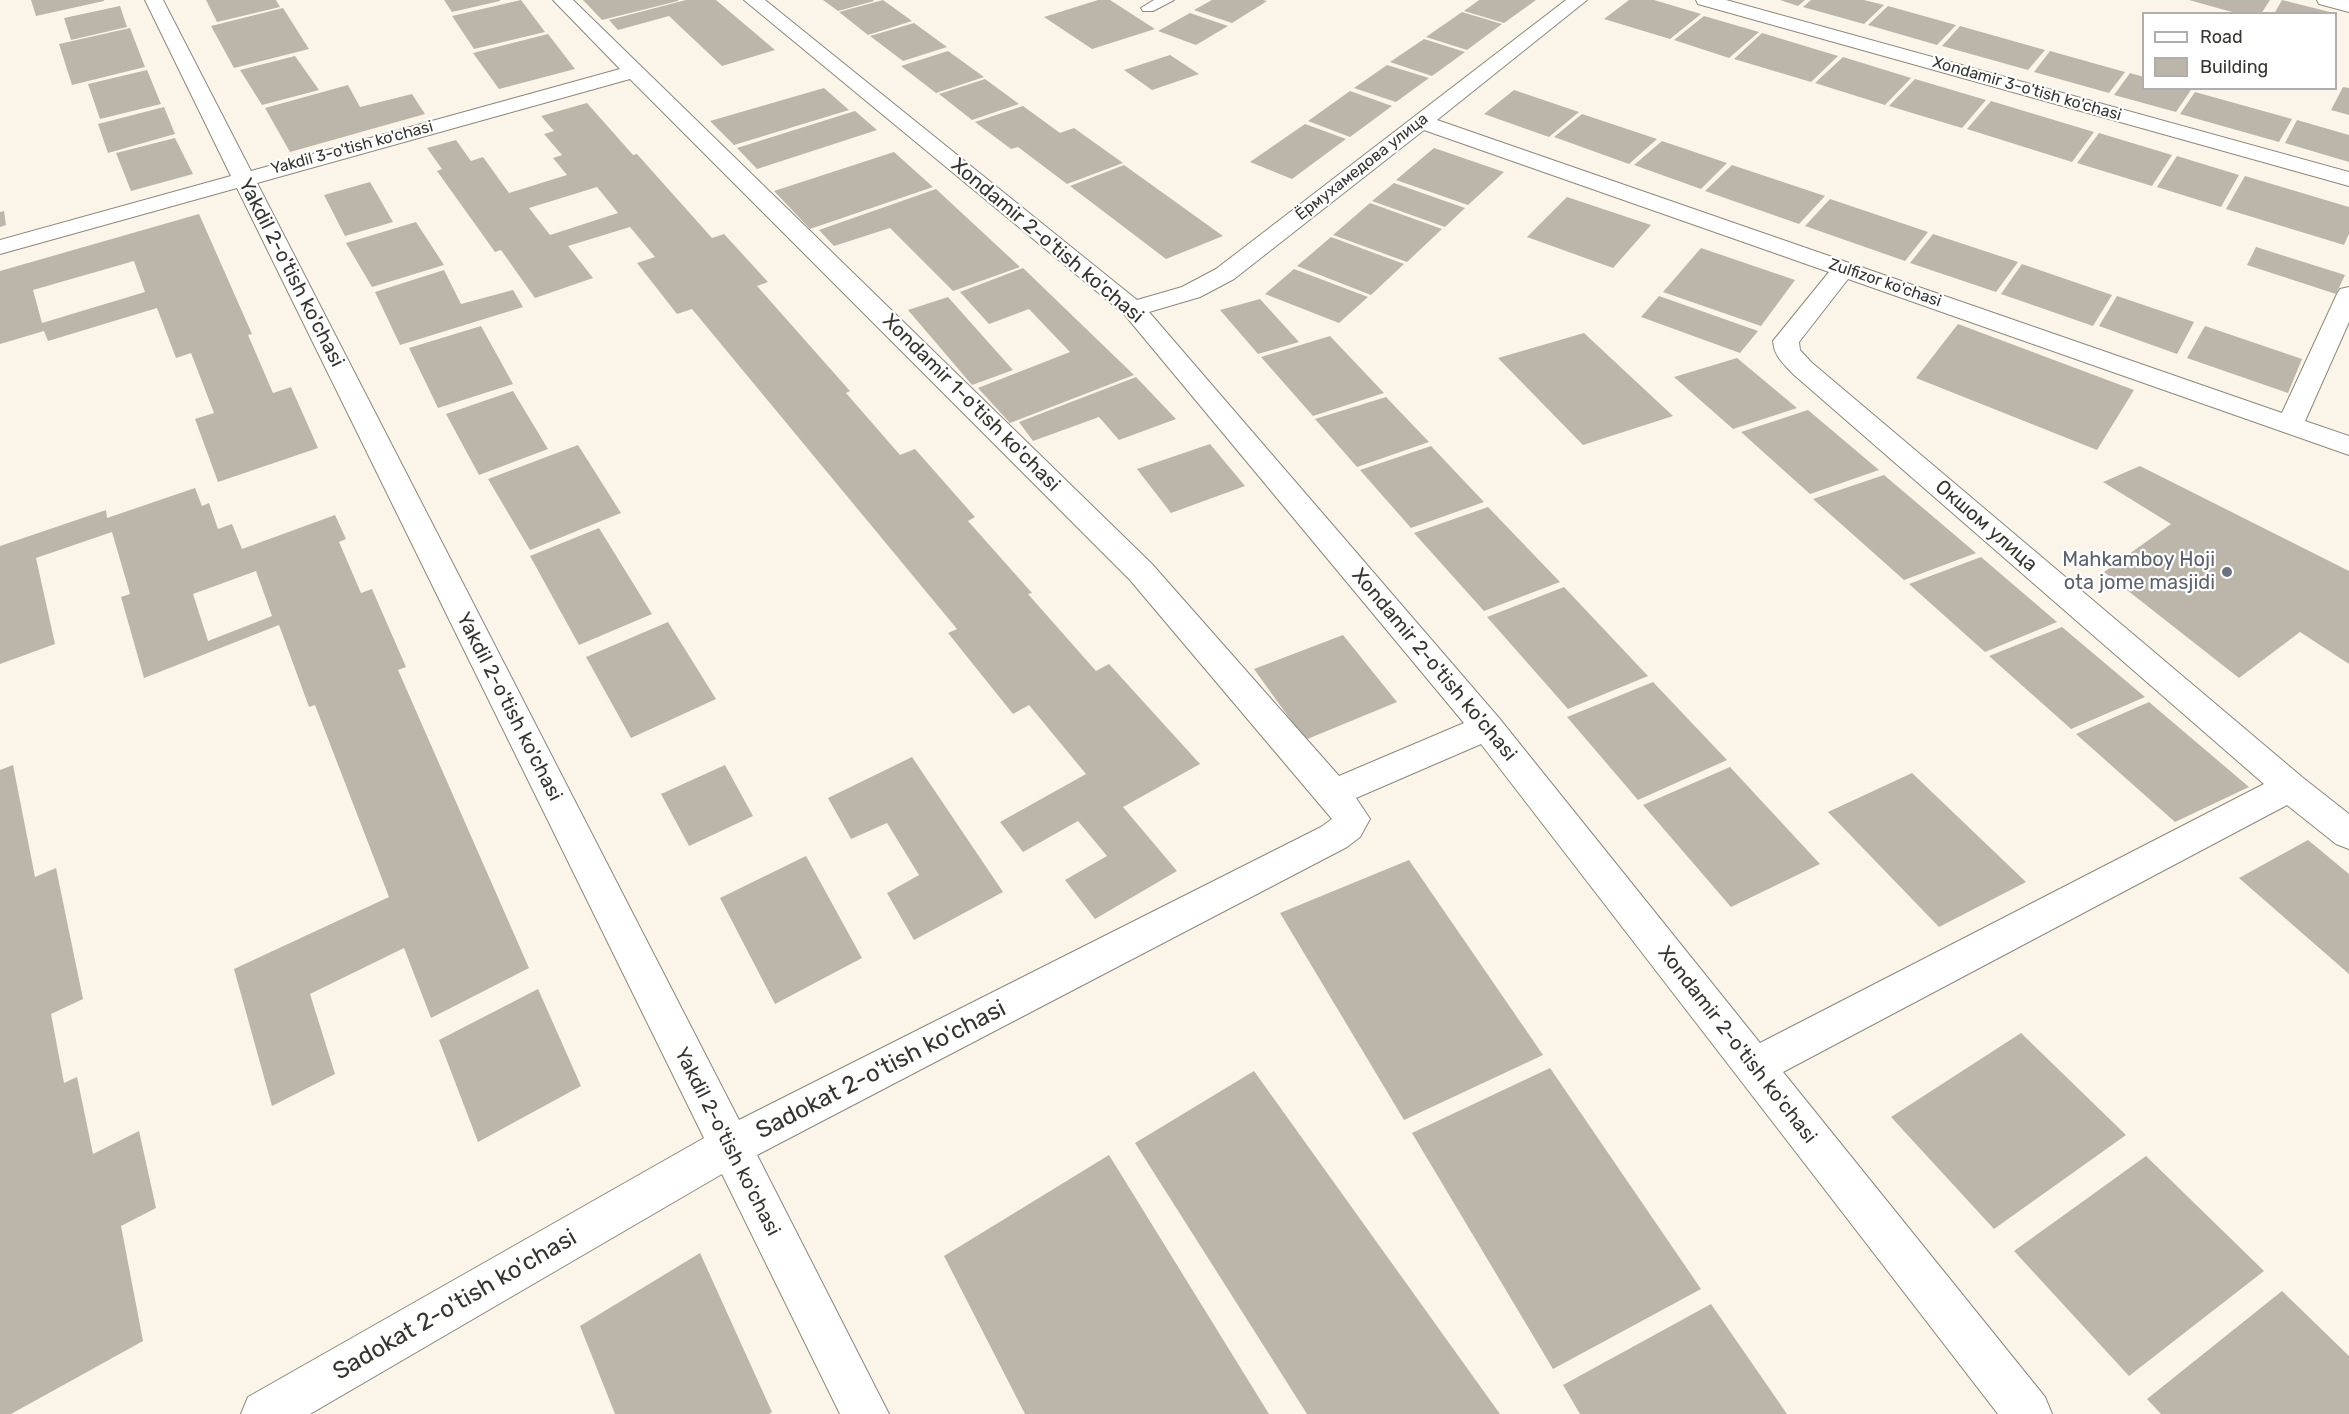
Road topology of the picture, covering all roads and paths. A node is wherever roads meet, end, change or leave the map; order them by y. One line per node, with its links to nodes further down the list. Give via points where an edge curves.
1 (154, 0): 12 (street, Yakdil 2-o'tish ko'chasi)
2 (562, 0): 10 (street, Xondamir 1-o'tish ko'chasi)
3 (753, 0): 17 (street, Xondamir 2-o'tish ko'chasi)
4 (1167, 0): 9 (lane)
5 (1578, 0): 11 (street, Ёрмухамедова улица)
6 (1705, 0): 13 (street, Xondamir 3-o'tish ko'chasi)
7 (2326, 0): 8 (street)
8 (2349, 6)
9 (1148, 8)
10 (636, 71): 12 (street, Yakdil 3-o'tish ko'chasi); 22 (street, Xondamir 1-o'tish ko'chasi, via 1141,572)
11 (1420, 121): 15 (street, Zulfizor ko'chasi); 17 (street, Ёрмухамедова улица, via 1226,274 1191,292)
12 (243, 178): 14 (street, Yakdil 3-o'tish ko'chasi); 25 (street, Yakdil 2-o'tish ko'chasi)
13 (2349, 179)
14 (0, 247)
15 (1844, 269): 18 (street, Zulfizor ko'chasi); 21 (street, Окшом улица, via 1786,341 1786,352)
16 (2349, 294): 18 (street)
17 (1133, 309): 20 (street, Xondamir 2-o'tish ko'chasi)
18 (2290, 425): 19 (street, Zulfizor ko'chasi)
19 (2349, 446)
20 (1487, 726): 22 (street, Sadokat 2-o'tish ko'chasi); 24 (street, Xondamir 2-o'tish ko'chasi)
21 (2290, 786): 23 (street, Окшом улица); 24 (street)
22 (1340, 810): 25 (street, Sadokat 2-o'tish ko'chasi, via 1323,843)
23 (2349, 834)
24 (1754, 1067): 28 (street, Xondamir 2-o'tish ko'chasi)
25 (729, 1147): 26 (street, Sadokat 2-o'tish ko'chasi); 27 (street, Yakdil 2-o'tish ko'chasi)
26 (265, 1414)
27 (865, 1414)
28 (2028, 1414)

